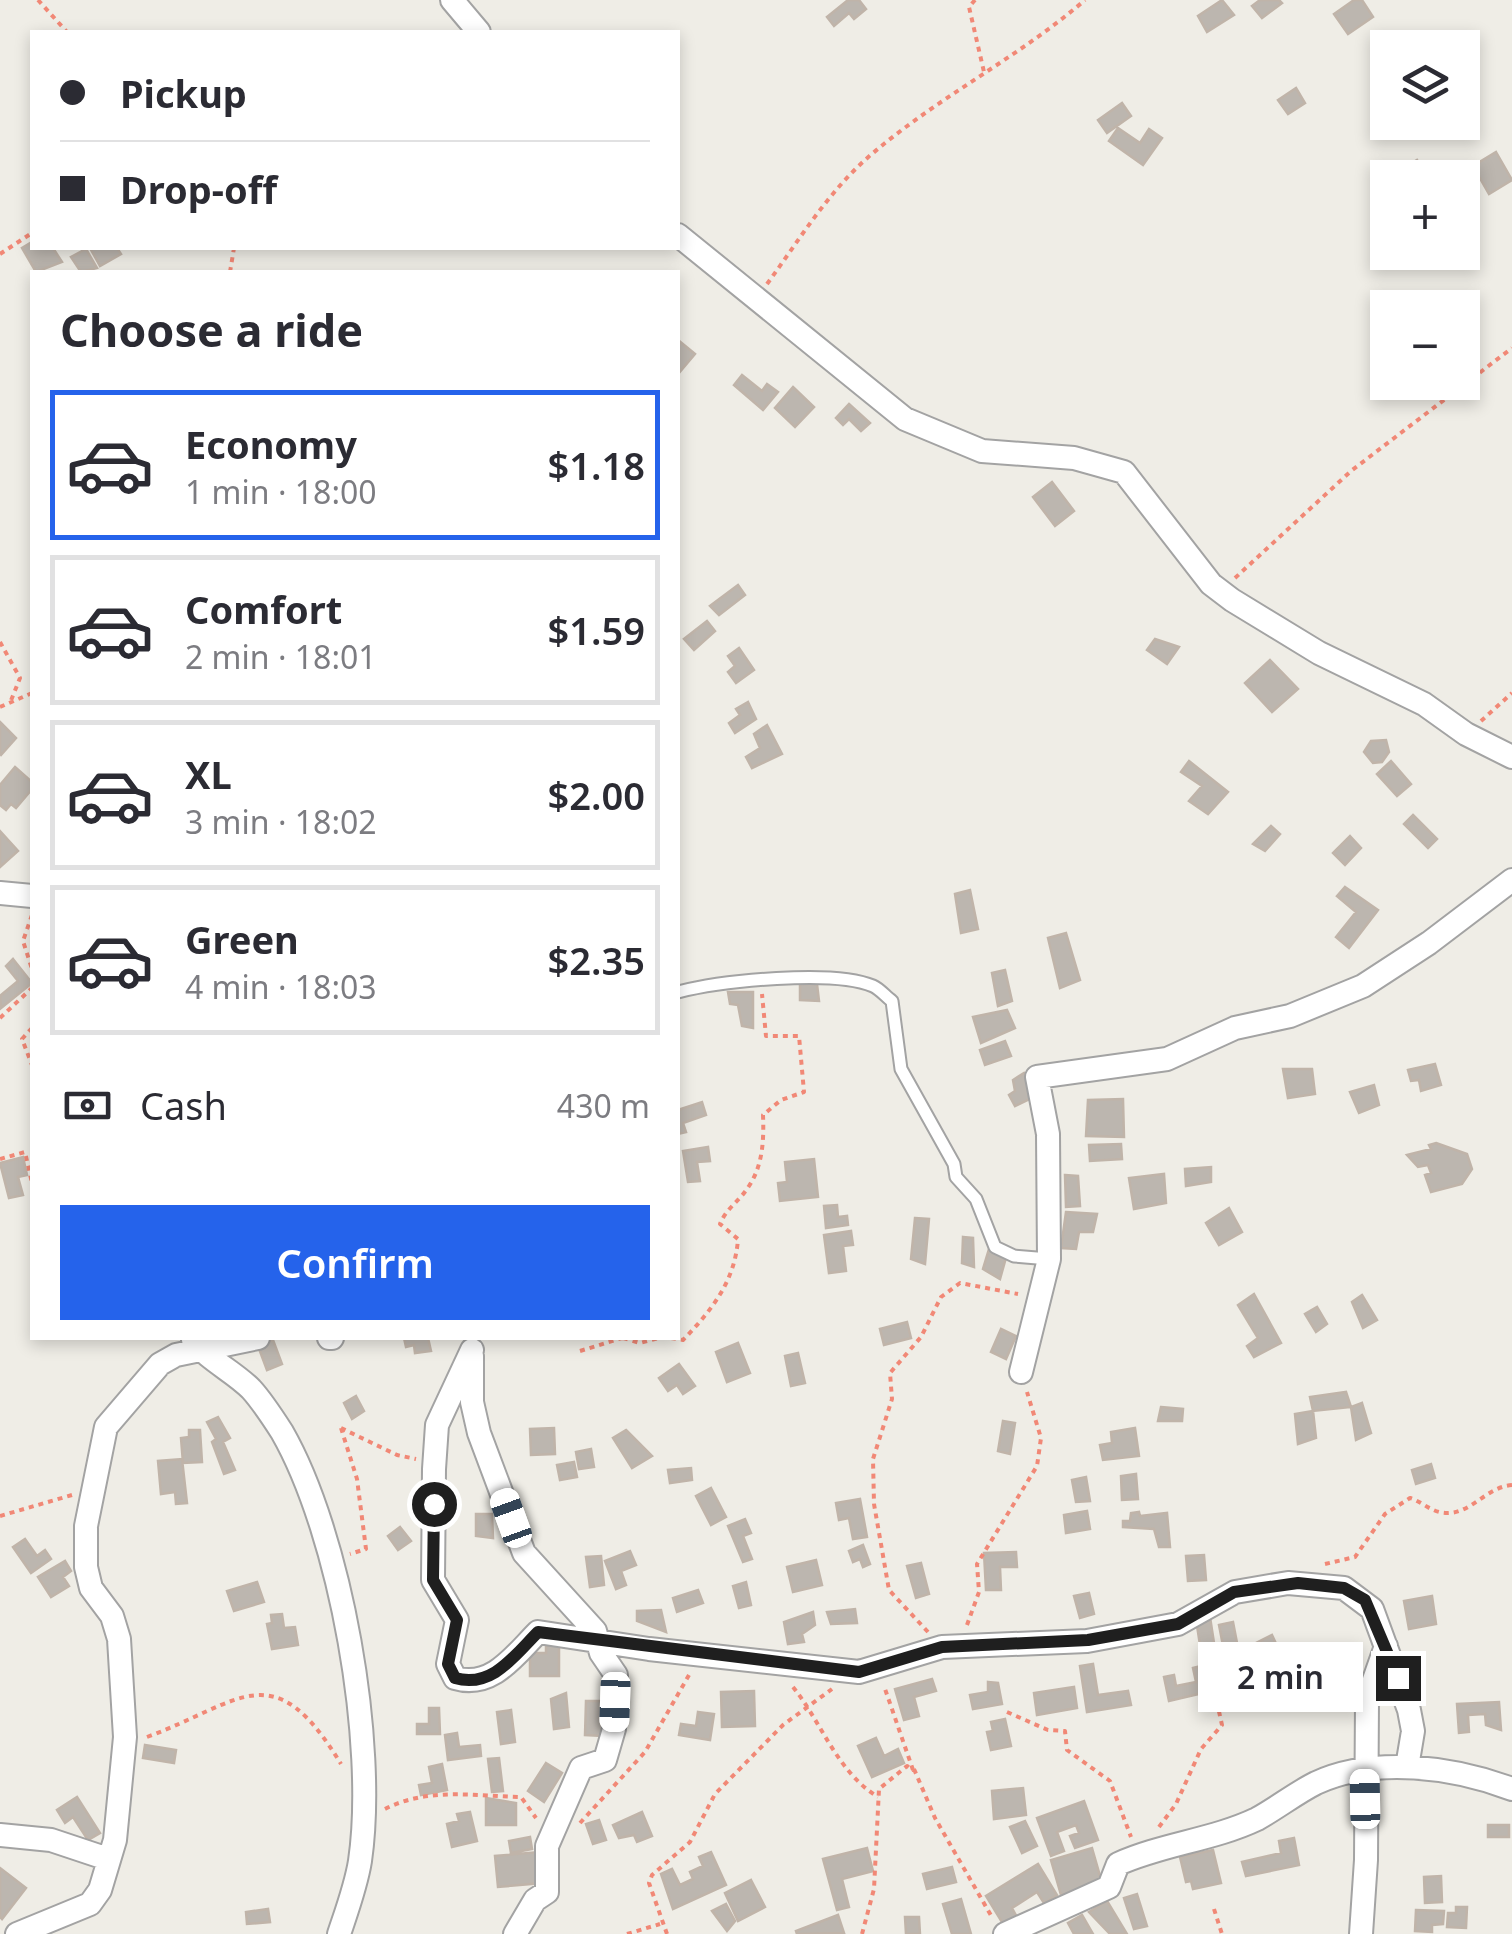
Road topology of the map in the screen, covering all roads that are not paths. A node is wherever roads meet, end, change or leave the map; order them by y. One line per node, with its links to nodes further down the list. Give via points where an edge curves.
1 (452, 0): 2 (street)
2 (477, 30)
3 (680, 236): 4 (street, via 905,419 982,450 1074,458 1124,472 1222,592 1318,653 1424,704)
4 (1512, 757)
5 (1512, 880): 9 (street, via 1363,986 1290,1016 1235,1028 1167,1060 1037,1076 1048,1134)
6 (0, 894): 7 (street)
7 (30, 896)
8 (680, 992): 9 (lane, via 760,980 844,980 874,987 892,1001 901,1069 956,1177 976,1199 995,1247)
9 (1049, 1259): 13 (street)
10 (233, 1340): 11 (street)
11 (195, 1343): 20 (street, via 160,1364 113,1414 91,1491 86,1567 119,1640 123,1750); 22 (street, via 251,1389 282,1432 330,1561 357,1684 361,1778 360,1861)
12 (472, 1344): 14 (street, via 479,1433 524,1552); 14 (street, via 437,1425 433,1580 457,1620 449,1670 466,1682 494,1674 538,1632)
13 (1020, 1372)
14 (599, 1641): 15 (street, via 868,1670 942,1647 1088,1640 1178,1624 1234,1592 1298,1583 1356,1592 1372,1608); 23 (street, via 616,1674 614,1730 604,1760 581,1768 547,1846 547,1892)
15 (1386, 1646): 16 (street, via 1367,1700); 17 (street, via 1413,1731)
16 (1364, 1768): 17 (street); 24 (street, via 1314,1784 1255,1820 1118,1864 1108,1887); 25 (street)
17 (1406, 1768): 18 (street)
18 (1512, 1789)
19 (0, 1835): 20 (street, via 51,1840)
20 (108, 1859): 21 (street, via 90,1904)
21 (17, 1934)
22 (339, 1934)
23 (515, 1934)
24 (1005, 1934)
25 (1361, 1934)

